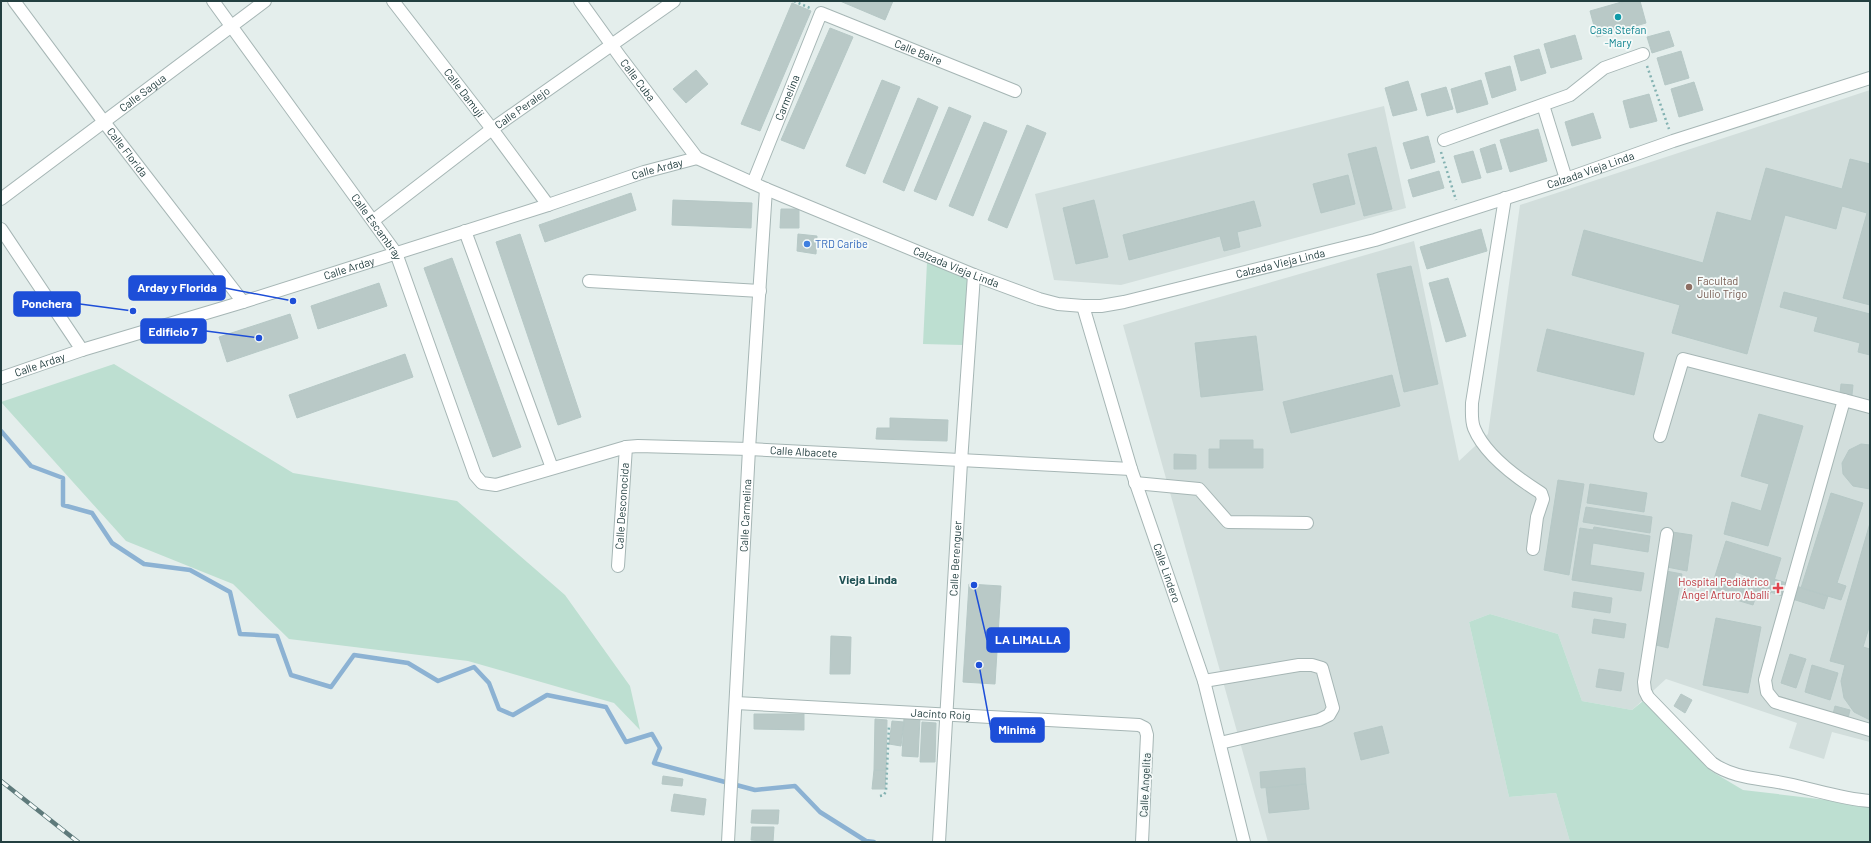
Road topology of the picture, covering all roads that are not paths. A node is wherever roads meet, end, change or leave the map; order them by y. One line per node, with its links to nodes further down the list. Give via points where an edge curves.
1 (14, 1): 14 (street, Calle Florida)
2 (213, 1): 8 (street, Calle Escambray)
3 (265, 1): 8 (street, Calle Sagua)
4 (393, 1): 15 (street, Calle Damují)
5 (580, 1): 9 (street, Calle Cuba)
6 (674, 1): 9 (street, Calle Peralejo)
7 (821, 13): 12 (street, Calle Baire); 19 (street, Carmelina)
8 (232, 26): 14 (street, Calle Sagua); 24 (street, Calle Escambray)
9 (611, 45): 15 (street, Calle Peralejo); 17 (street, Calle Cuba)
10 (1643, 54): 13 (street, via 1604,68 1570,95)
11 (1870, 78): 18 (street, Calzada Vieja Linda, via 1673,141)
12 (1015, 91)
13 (1543, 105): 16 (street); 18 (street)
14 (104, 122): 22 (street, Calle Sagua); 31 (street, Calle Florida)
15 (492, 129): 23 (street, Calle Damují); 24 (street, Calle Peralejo)
16 (1444, 140)
17 (697, 158): 19 (street, Calzada Vieja Linda); 23 (street, Calle Arday, via 644,172)
18 (1566, 179): 21 (street, Calzada Vieja Linda)
19 (753, 183): 20 (street, Calzada Vieja Linda)
20 (766, 189): 28 (street, Calzada Vieja Linda); 30 (street, Calle Carmelina)
21 (1505, 198): 32 (street, Calzada Vieja Linda, via 1375,240 1124,302); 47 (street, via 1472,403 1472,419 1474,428 1495,457 1510,472 1541,493 1543,499)
22 (1, 199)
23 (548, 205): 26 (street, Calle Arday)
24 (374, 220): 27 (street, Calle Escambray)
25 (1, 228): 33 (street)
26 (465, 231): 27 (street, Calle Arday); 41 (street)
27 (396, 253): 31 (street, Calle Arday); 43 (street, Calle Escambray, via 475,475)
28 (974, 274): 32 (street, Calzada Vieja Linda, via 1039,299); 40 (street, Calle Berenguer)
29 (589, 281): 30 (street)
30 (760, 290): 39 (street, Calle Carmelina)
31 (243, 302): 33 (street, Calle Arday)
32 (1083, 306): 42 (street, Calle Lindero)
33 (82, 350): 34 (street, Calle Arday)
34 (1, 378)
35 (1844, 400): 36 (street); 37 (street, via 1683,359); 53 (street, via 1765,680 1767,692 1775,702)
36 (1870, 407)
37 (1660, 436)
38 (626, 447): 39 (street, Calle Albacete); 41 (street, Calle Albacete); 48 (street, Calle Desconocida)
39 (749, 449): 40 (street, Calle Albacete); 50 (street, Calle Carmelina)
40 (961, 462): 42 (street, Calle Albacete); 51 (street, Calle Berenguer)
41 (552, 468): 43 (street, Calle Albacete, via 504,484)
42 (1130, 469): 44 (street, Calle Lindero)
43 (482, 483)
44 (1135, 483): 45 (street, via 1199,489 1228,522); 49 (street, Calle Lindero)
45 (1307, 523)
46 (1667, 534): 55 (street, via 1644,682 1648,697 1712,763 1722,770 1853,800)
47 (1533, 549)
48 (618, 566)
49 (1204, 681): 54 (street, Calle Lindero); 54 (street, via 1312,665 1322,668 1333,708 1329,715 1319,720)
50 (736, 703): 51 (street, Jacinto Roig); 56 (street, Calle Carmelina)
51 (947, 713): 52 (street, Jacinto Roig, via 1139,725); 57 (street, Calle Berenguer)
52 (1145, 728): 58 (street, Calle Angelita, via 1147,735)
53 (1870, 730)
54 (1220, 743): 59 (street, Calle Lindero)
55 (1870, 801)
56 (728, 842)
57 (939, 842)
58 (1142, 842)
59 (1244, 842)

